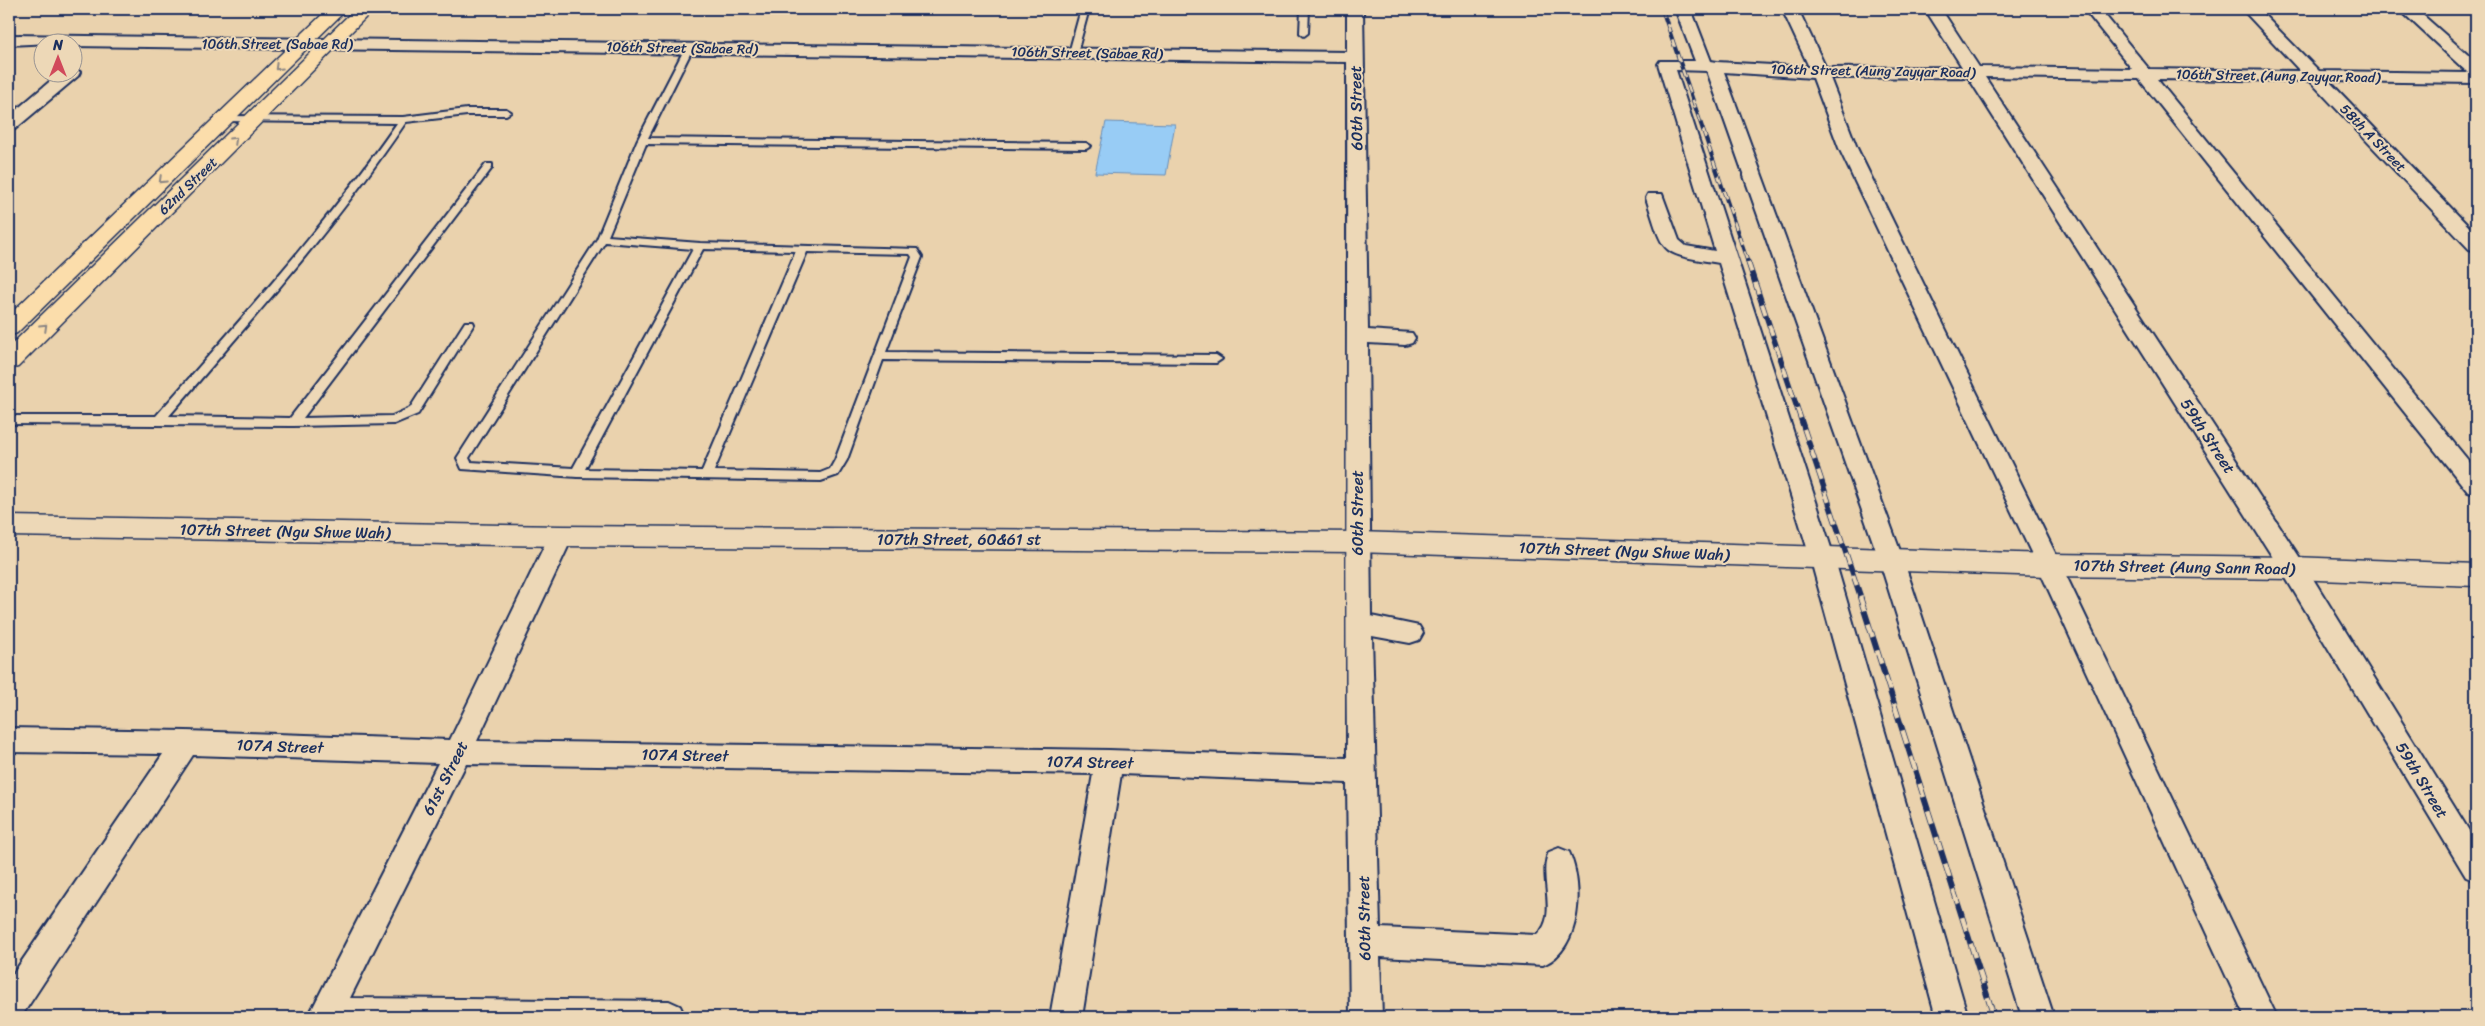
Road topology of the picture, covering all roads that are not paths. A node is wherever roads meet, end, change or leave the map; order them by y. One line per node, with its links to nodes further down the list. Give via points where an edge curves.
1 (338, 9): 15 (main road, 62nd Street)
2 (365, 9): 16 (main road, 62nd Street)
3 (1085, 9): 18 (lane)
4 (1305, 9): 12 (lane)
5 (1355, 9): 19 (street, 60th Street)
6 (1683, 9): 21 (street)
7 (1790, 9): 24 (street)
8 (1933, 9): 23 (street, 59th Street)
9 (2092, 9): 25 (street)
10 (2250, 9): 26 (street, 58th A Street)
11 (2407, 9): 22 (street)
12 (1304, 33)
13 (9, 40): 14 (street, 106th Street (Sabae Rd))
14 (109, 43): 15 (street, 106th Street (Sabae Rd)); 20 (street)
15 (302, 45): 16 (street, 106th Street (Sabae Rd)); 30 (main road, 62nd Street, one-way to 30)
16 (331, 45): 17 (street, 106th Street (Sabae Rd)); 31 (main road, 62nd Street)
17 (689, 48): 18 (street, 106th Street (Sabae Rd)); 34 (lane)
18 (1073, 53): 19 (street, 106th Street (Sabae Rd))
19 (1356, 57): 45 (street, 60th Street)
20 (82, 64)
21 (1709, 66): 24 (street, 106th Street (Aung Zayyar Road)); 42 (street, 106th Street (Aung Zayyar Road), via 1666,64); 60 (street)
22 (2476, 71)
23 (1973, 72): 24 (street, 106th Street (Aung Zayyar Road)); 25 (street, 106th Street (Aung Zayyar Road)); 62 (street, 59th Street)
24 (1820, 73): 61 (street, via 1848,148)
25 (2142, 74): 26 (street, 106th Street (Aung Zayyar Road)); 55 (street)
26 (2314, 76): 27 (street, 106th Street (Aung Zayyar Road)); 39 (street, 58th A Street)
27 (2476, 78)
28 (60, 82): 33 (street)
29 (506, 112): 32 (lane, via 467,112)
30 (226, 118): 31 (lane); 44 (main road, 62nd Street, one-way to 44)
31 (256, 119): 32 (lane); 49 (main road, 62nd Street, one-way to 31)
32 (403, 120): 51 (lane, via 366,174 274,288)
33 (9, 125)
34 (642, 141): 35 (lane); 38 (lane)
35 (1086, 146)
36 (489, 166): 52 (lane)
37 (1655, 198): 42 (street, via 1670,243 1680,251)
38 (602, 239): 40 (lane); 53 (lane, via 463,458 466,466)
39 (2476, 244)
40 (700, 246): 41 (lane); 53 (lane)
41 (802, 248): 47 (lane, via 914,251 918,257); 54 (lane)
42 (1728, 259): 59 (street, 106th Street (Aung Zayyar Road))
43 (469, 324): 52 (lane, via 414,411 394,420)
44 (9, 328)
45 (1358, 336): 46 (street); 58 (street, 60th Street)
46 (1405, 338)
47 (880, 356): 48 (lane); 54 (lane, via 834,472 821,477 801,478)
48 (1216, 359)
49 (9, 361)
50 (9, 420): 51 (lane)
51 (159, 420): 52 (lane)
52 (293, 422)
53 (577, 473): 54 (lane)
54 (706, 475)
55 (2476, 486)
56 (9, 526): 57 (street, 107th Street (Ngu Shwe Wah))
57 (561, 536): 58 (street, 107th Street, 60&61 st); 68 (street, 61st Street)
58 (1357, 542): 59 (street, 107th Street (Ngu Shwe Wah)); 64 (street, 60th Street)
59 (1822, 557): 60 (street, 107th Street (Ngu Shwe Wah)); 79 (street, 106th Street (Aung Zayyar Road))
60 (1891, 559): 61 (street, 107th Street (Aung Sann Road)); 80 (street)
61 (2049, 565): 62 (street, 107th Street (Aung Sann Road)); 81 (street)
62 (2293, 568): 63 (street, 107th Street (Aung Sann Road)); 72 (street, 59th Street)
63 (2476, 575)
64 (1358, 624): 65 (street); 70 (street, 60th Street)
65 (1410, 634)
66 (9, 740): 67 (street, 107A Street)
67 (186, 743): 68 (street, 107A Street); 74 (street)
68 (458, 752): 69 (street, 107A Street); 75 (street, 61st Street)
69 (1109, 762): 70 (street, 107A Street); 77 (street)
70 (1361, 771): 73 (street, 60th Street)
71 (1559, 861): 73 (street, via 1562,924 1554,943 1542,950)
72 (2476, 868)
73 (1365, 942): 78 (street, 60th Street)
74 (9, 1008)
75 (325, 1015): 76 (street)
76 (669, 1017)
77 (1066, 1017)
78 (1366, 1017)
79 (1952, 1017)
80 (2038, 1017)
81 (2261, 1017)

